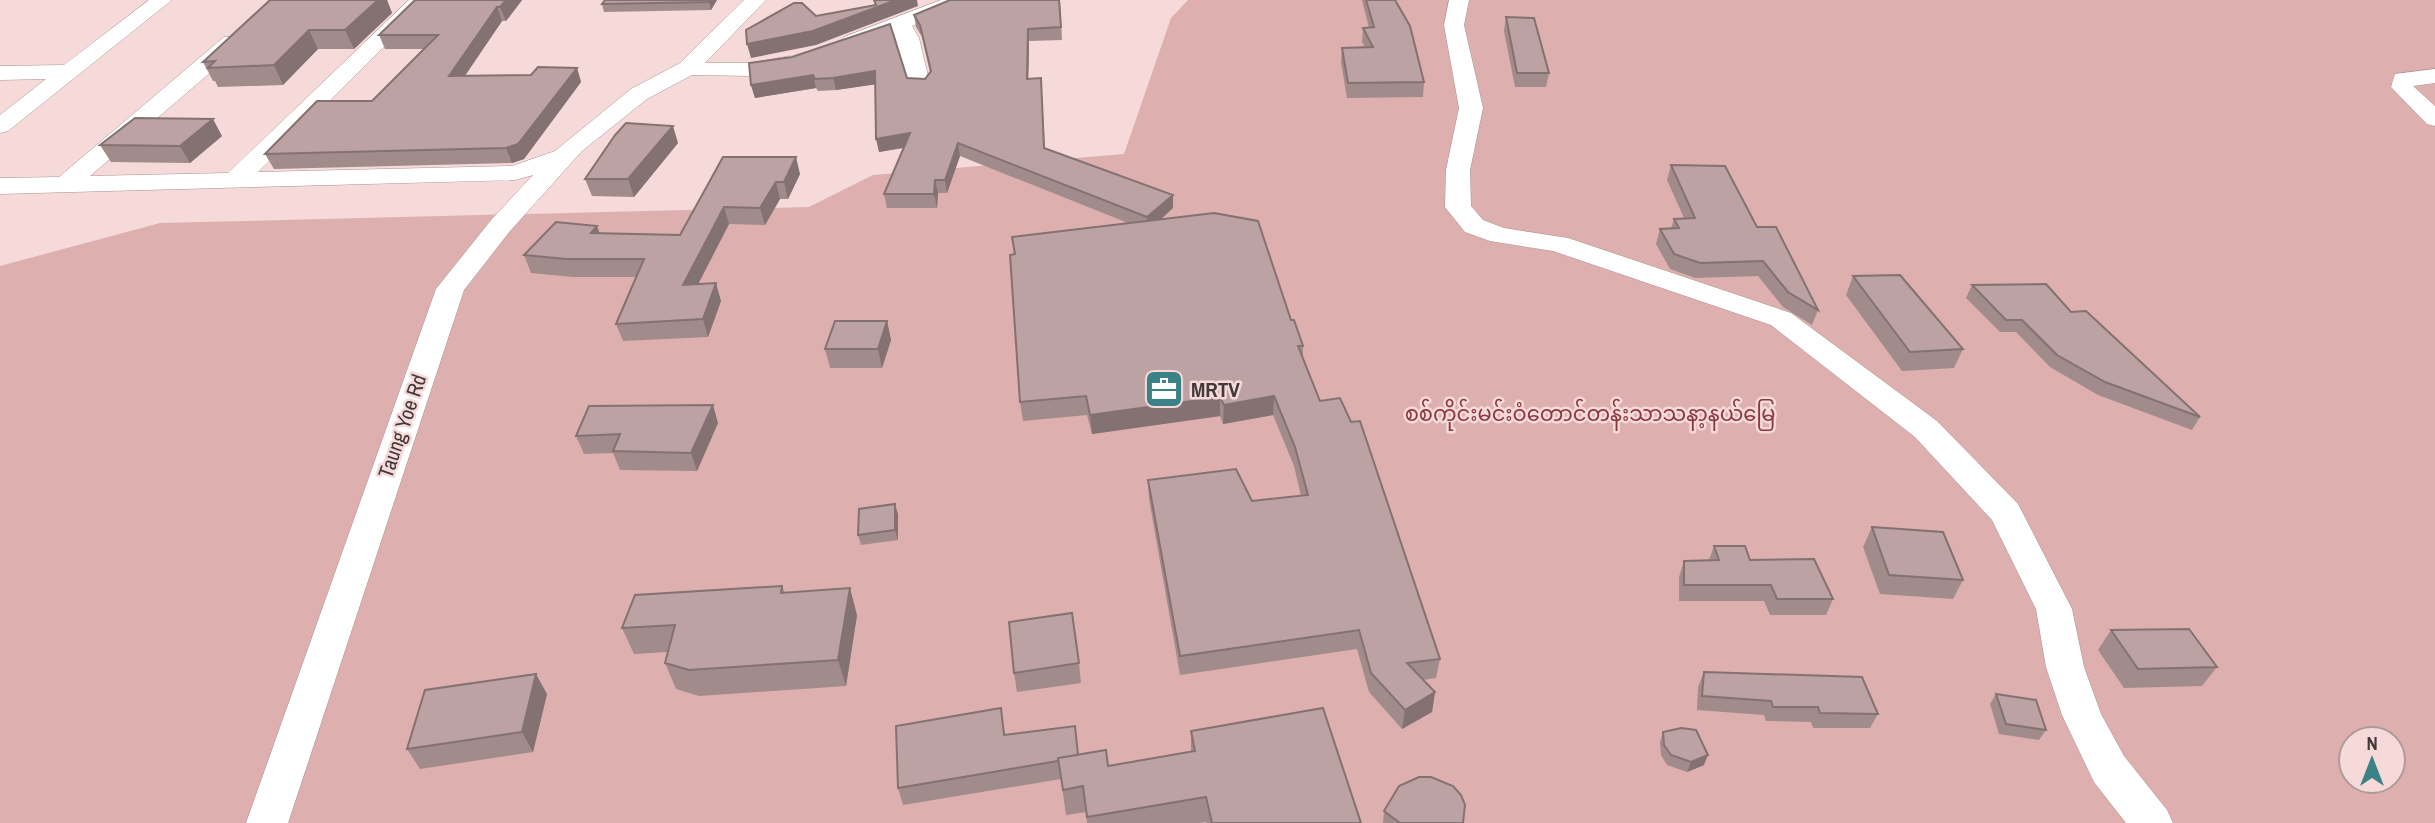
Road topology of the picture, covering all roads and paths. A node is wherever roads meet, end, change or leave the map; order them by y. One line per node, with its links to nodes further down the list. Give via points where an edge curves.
1 (162, 0): 12 (street)
2 (421, 0): 20 (street)
3 (756, 0): 11 (street, Taung Yoe Rd)
4 (958, 0): 6 (street)
5 (1459, 0): 25 (street, via 1454,25 1471,108 1458,170 1458,207 1474,226 1499,235 1558,244 1781,319 1926,429 2006,513 2053,609 2065,667 2082,715 2109,769)
6 (924, 6): 7 (street)
7 (900, 24): 9 (street); 15 (street)
8 (232, 42): 21 (street)
9 (836, 48)
10 (810, 58): 11 (street, via 760,69 721,72)
11 (688, 68): 18 (street, Taung Yoe Rd, via 639,94)
12 (70, 72): 13 (street); 17 (street)
13 (8, 73)
14 (2435, 76): 16 (street, via 2403,79 2402,87)
15 (919, 84)
16 (2435, 119)
17 (0, 126)
18 (573, 146): 19 (street, via 548,163 515,173); 23 (street, Taung Yoe Rd)
19 (444, 173): 20 (street); 23 (street, via 490,187)
20 (234, 181): 21 (street)
21 (66, 184): 22 (street)
22 (0, 186)
23 (520, 203): 24 (street, Taung Yoe Rd, via 445,300)
24 (267, 823)
25 (2152, 823)

